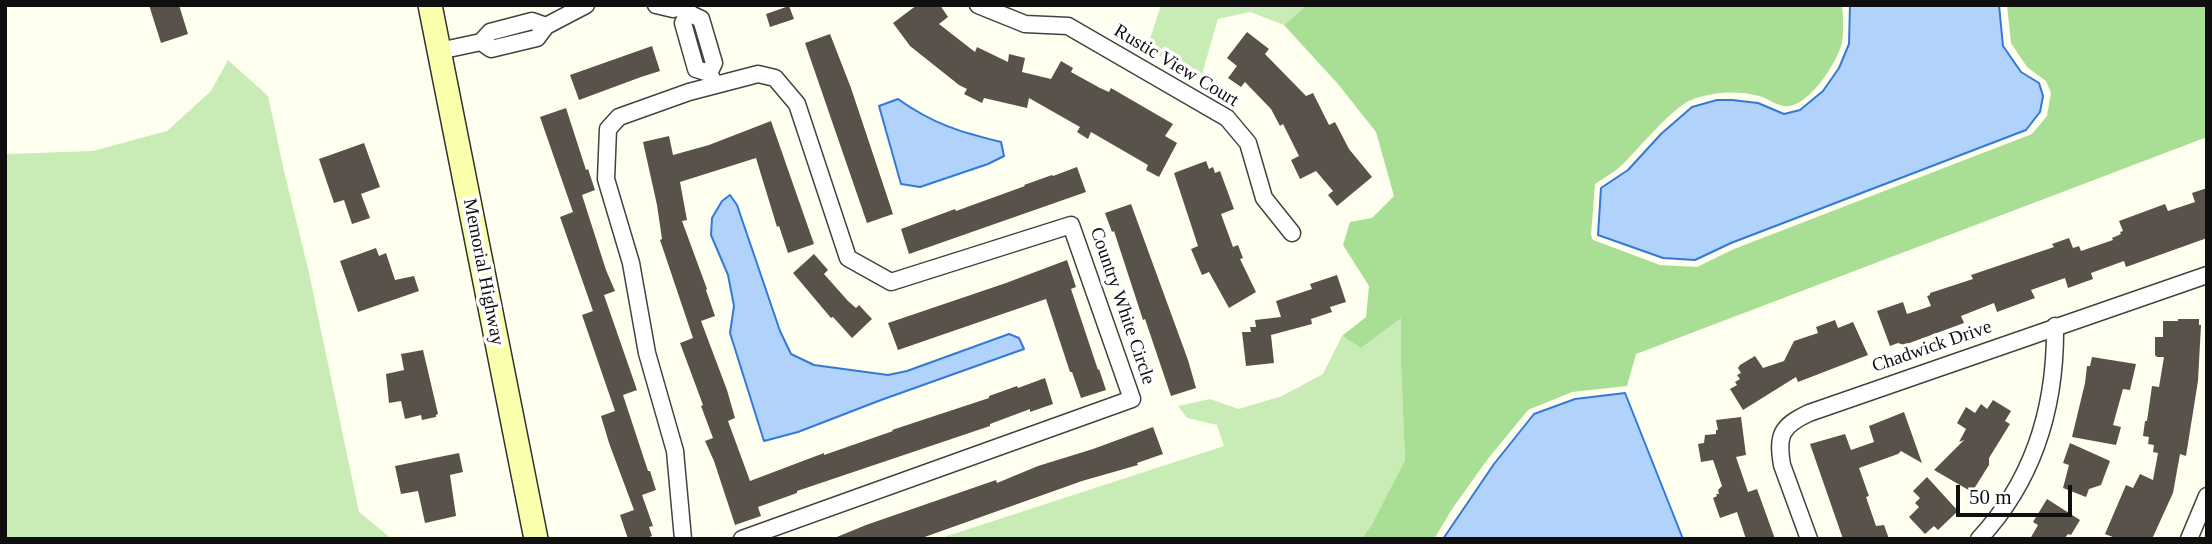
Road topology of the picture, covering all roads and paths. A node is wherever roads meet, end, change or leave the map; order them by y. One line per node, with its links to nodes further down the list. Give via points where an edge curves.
1 (430, 5): 6 (street, Memorial Highway)
2 (586, 5): 6 (street, via 546,26 532,21 490,32 481,42)
3 (656, 5): 5 (street)
4 (978, 5): 8 (street, Rustic View Court, via 1025,24 1068,26 1227,118 1248,143 1264,198)
5 (687, 8): 7 (street, via 701,19 714,63)
6 (439, 51): 12 (street, Memorial Highway)
7 (712, 78): 13 (street, Country White Circle, via 619,117 608,129 606,145 606,179 631,263 647,353 675,451); 14 (street, Country White Circle, via 758,74 775,78 793,96 848,258 891,282 1071,225 1132,399)
8 (1292, 233)
9 (2207, 275): 10 (street, Chadwick Drive)
10 (2055, 326): 15 (street, Chadwick Drive, via 1809,413 1784,429 1779,440 1782,465); 16 (street, via 2055,360 2043,426 2016,491)
11 (2207, 496): 17 (street)
12 (536, 539)
13 (683, 539)
14 (742, 539)
15 (1809, 539)
16 (1979, 539)
17 (2189, 539)

